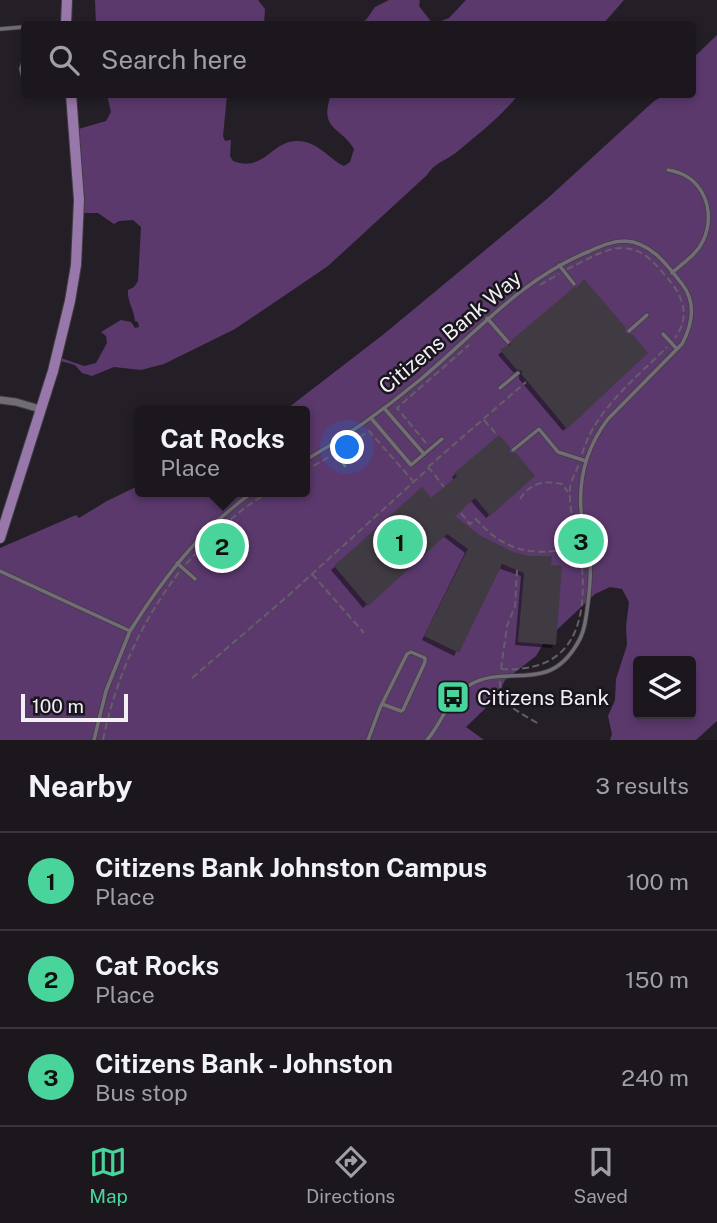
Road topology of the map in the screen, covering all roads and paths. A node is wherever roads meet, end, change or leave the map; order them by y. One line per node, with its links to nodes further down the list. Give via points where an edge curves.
1 (67, 0): 2 (main road)
2 (66, 21)
3 (21, 27): 4 (lane)
4 (0, 29)
5 (71, 98): 25 (main road, via 79,200 76,265)
6 (668, 170): 9 (lane, via 697,185 711,213 702,244)
7 (559, 265): 8 (lane); 9 (lane, Citizens Bank Way, via 606,244 626,241 652,250); 13 (lane, Citizens Bank Way)
8 (564, 271): 10 (lane); 11 (path); 18 (path, via 617,248 645,254 682,299 682,324)
9 (672, 273): 19 (lane, Citizens Bank Way, via 685,288 692,315 690,329)
10 (574, 284)
11 (540, 285)
12 (647, 315): 14 (lane)
13 (487, 318): 17 (lane); 24 (lane, Citizens Bank Way)
14 (629, 331)
15 (663, 334): 18 (lane)
16 (471, 342): 31 (path, via 397,408)
17 (508, 342)
18 (671, 343): 19 (lane); 36 (path, via 602,414)
19 (677, 349): 37 (lane, Citizens Bank Way, via 608,419)
20 (518, 373): 22 (lane)
21 (526, 382): 27 (path)
22 (500, 388)
23 (0, 400): 25 (street)
24 (384, 408): 26 (lane, Citizens Bank Way); 34 (lane)
25 (40, 409): 48 (main road)
26 (371, 418): 30 (lane, Citizens Bank Way); 34 (lane, via 411,465)
27 (483, 419): 28 (path); 40 (path)
28 (498, 436)
29 (442, 439): 31 (lane)
30 (332, 445): 33 (lane); 35 (lane, Citizens Bank Way)
31 (430, 449): 34 (lane)
32 (513, 450): 36 (lane, via 539,429 558,452)
33 (336, 453): 38 (lane); 39 (path); 41 (path, via 369,431)
34 (424, 454)
35 (310, 458)
36 (580, 459): 37 (lane); 45 (path)
37 (586, 461): 49 (lane, Citizens Bank Way, via 581,502)
38 (345, 466)
39 (310, 468)
40 (429, 468): 41 (path); 42 (path)
41 (414, 481): 55 (path)
42 (444, 487)
43 (247, 497): 51 (lane, via 200,536)
44 (260, 497): 52 (path, via 231,519)
45 (570, 497): 46 (path, via 565,486 549,482 534,485); 50 (path)
46 (520, 499)
47 (461, 513): 50 (path, via 470,524 476,519 488,533 528,552 547,554)
48 (0, 538)
49 (588, 545): 50 (path); 60 (lane, Citizens Bank Way, via 589,596 577,645 545,672 525,677)
50 (578, 547): 59 (path, via 583,585 572,639 557,657 538,667)
51 (177, 563): 52 (lane); 57 (lane)
52 (183, 568): 56 (lane); 65 (path, via 157,602 131,651)
53 (517, 570): 59 (path, via 515,606)
54 (0, 572): 57 (lane)
55 (312, 574): 58 (path); 61 (path)
56 (195, 579)
57 (130, 631): 64 (lane, via 106,691)
58 (364, 634)
59 (501, 669): 60 (path)
60 (500, 675): 63 (path, via 506,703); 67 (lane, Citizens Bank Way, via 457,694)
61 (192, 678)
62 (383, 704): 62 (lane, via 407,654 425,658 403,710); 66 (lane)
63 (539, 724)
64 (94, 740)
65 (103, 740)
66 (368, 740)
67 (427, 740)

